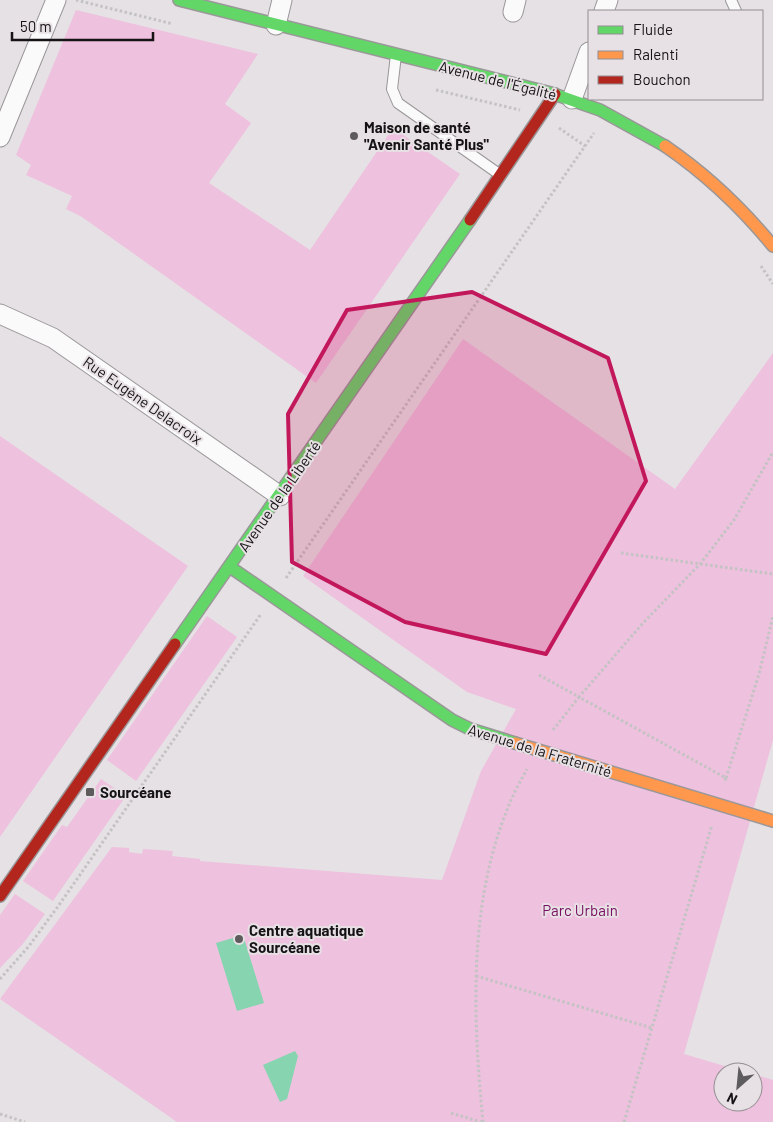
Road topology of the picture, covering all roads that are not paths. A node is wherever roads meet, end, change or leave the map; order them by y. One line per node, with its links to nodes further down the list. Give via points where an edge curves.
1 (56, 0): 8 (street)
2 (180, 0): 4 (street, Avenue de l'Égalité)
3 (282, 0): 4 (street)
4 (276, 25): 5 (street, Avenue de l'Égalité)
5 (396, 54): 7 (street, Avenue de l'Égalité); 9 (lane, via 392,89 398,103)
6 (588, 54): 7 (street, Avenue de la Liberté)
7 (564, 96): 9 (street, Avenue de la Liberté, via 542,116); 10 (street, Avenue de l'Égalité, via 641,132 684,160 728,196)
8 (0, 137)
9 (501, 175): 12 (street, Avenue de la Liberté)
10 (773, 246)
11 (0, 314): 12 (street, Rue Eugène Delacroix, via 53,338)
12 (280, 496): 13 (street, Avenue de la Liberté)
13 (230, 567): 14 (street, Avenue de la Fraternité, via 452,720 477,732); 15 (street, Avenue de la Liberté)
14 (773, 821)
15 (0, 896)

